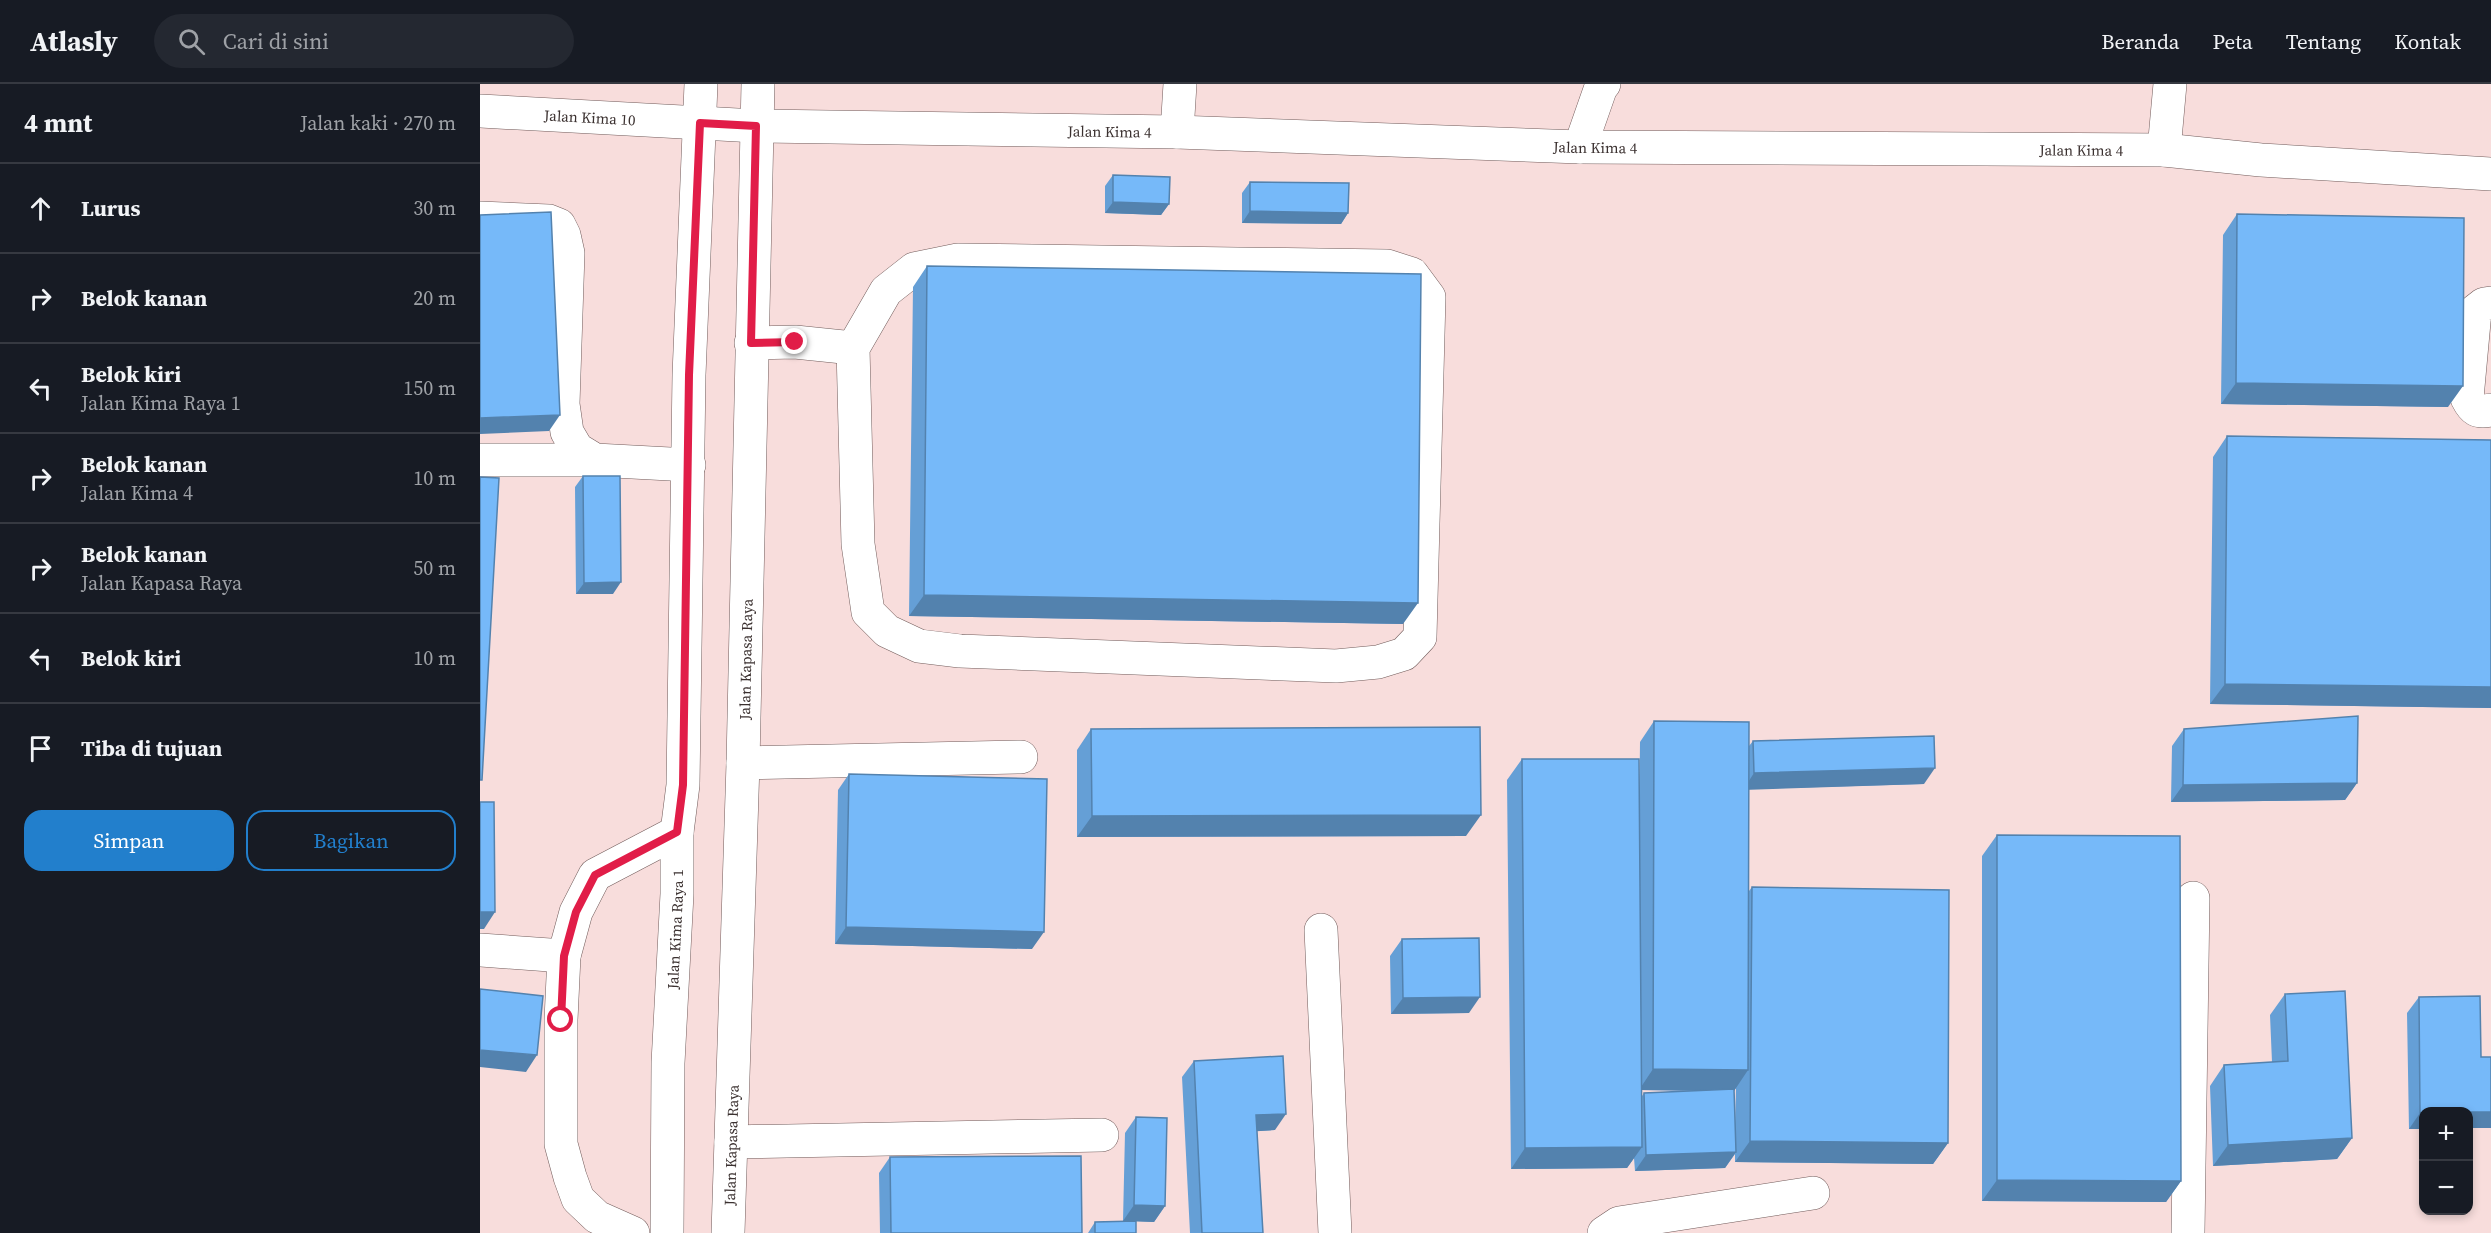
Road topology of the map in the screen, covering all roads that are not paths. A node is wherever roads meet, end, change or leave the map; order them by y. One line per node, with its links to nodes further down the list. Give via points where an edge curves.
1 (482, 84): 7 (main road)
2 (701, 84): 8 (main road, Jalan Kima Raya 1)
3 (758, 84): 9 (main road, Jalan Kapasa Raya)
4 (1180, 84): 10 (main road)
5 (1604, 84): 11 (main road)
6 (2170, 84): 12 (main road)
7 (480, 111): 8 (main road, Jalan Kima 10)
8 (700, 123): 9 (main road, Jalan Kima 4); 21 (main road, Jalan Kima Raya 1)
9 (756, 126): 10 (main road, Jalan Kima 4); 16 (main road, Jalan Kapasa Raya)
10 (1177, 132): 11 (main road, Jalan Kima 4)
11 (1580, 147): 12 (main road, Jalan Kima 4)
12 (2164, 150): 13 (main road, Jalan Kima 4)
13 (2491, 174)
14 (480, 218): 20 (main road, via 549,221 559,225 564,235 568,253 562,404 567,432 577,449)
15 (2491, 303): 18 (main road, via 2475,311 2467,398 2480,412)
16 (751, 343): 17 (main road, via 795,342); 23 (main road, Jalan Kapasa Raya)
17 (853, 348): 17 (main road, via 862,585 868,612 887,632 919,646 960,651 1336,666 1378,662 1404,654 1420,637 1429,297 1412,274 1387,266 958,260 914,269 886,291)
18 (2491, 410)
19 (480, 460): 20 (main road)
20 (596, 460): 21 (main road)
21 (689, 465): 24 (main road, Jalan Kima Raya 1, via 683,785)
22 (1021, 757): 23 (main road)
23 (743, 763): 30 (main road, Jalan Kapasa Raya)
24 (677, 832): 28 (main road, via 595,875 576,912); 33 (main road, Jalan Kima Raya 1, via 668,1063)
25 (2193, 898): 37 (main road)
26 (1321, 930): 35 (main road)
27 (480, 950): 28 (main road)
28 (564, 956): 32 (main road, via 561,1144 578,1199 597,1217)
29 (1102, 1136): 30 (main road)
30 (731, 1142): 34 (main road, Jalan Kapasa Raya)
31 (1813, 1193): 36 (main road, via 1620,1223)
32 (633, 1233)
33 (667, 1233)
34 (728, 1233)
35 (1335, 1233)
36 (1604, 1233)
37 (2188, 1233)

